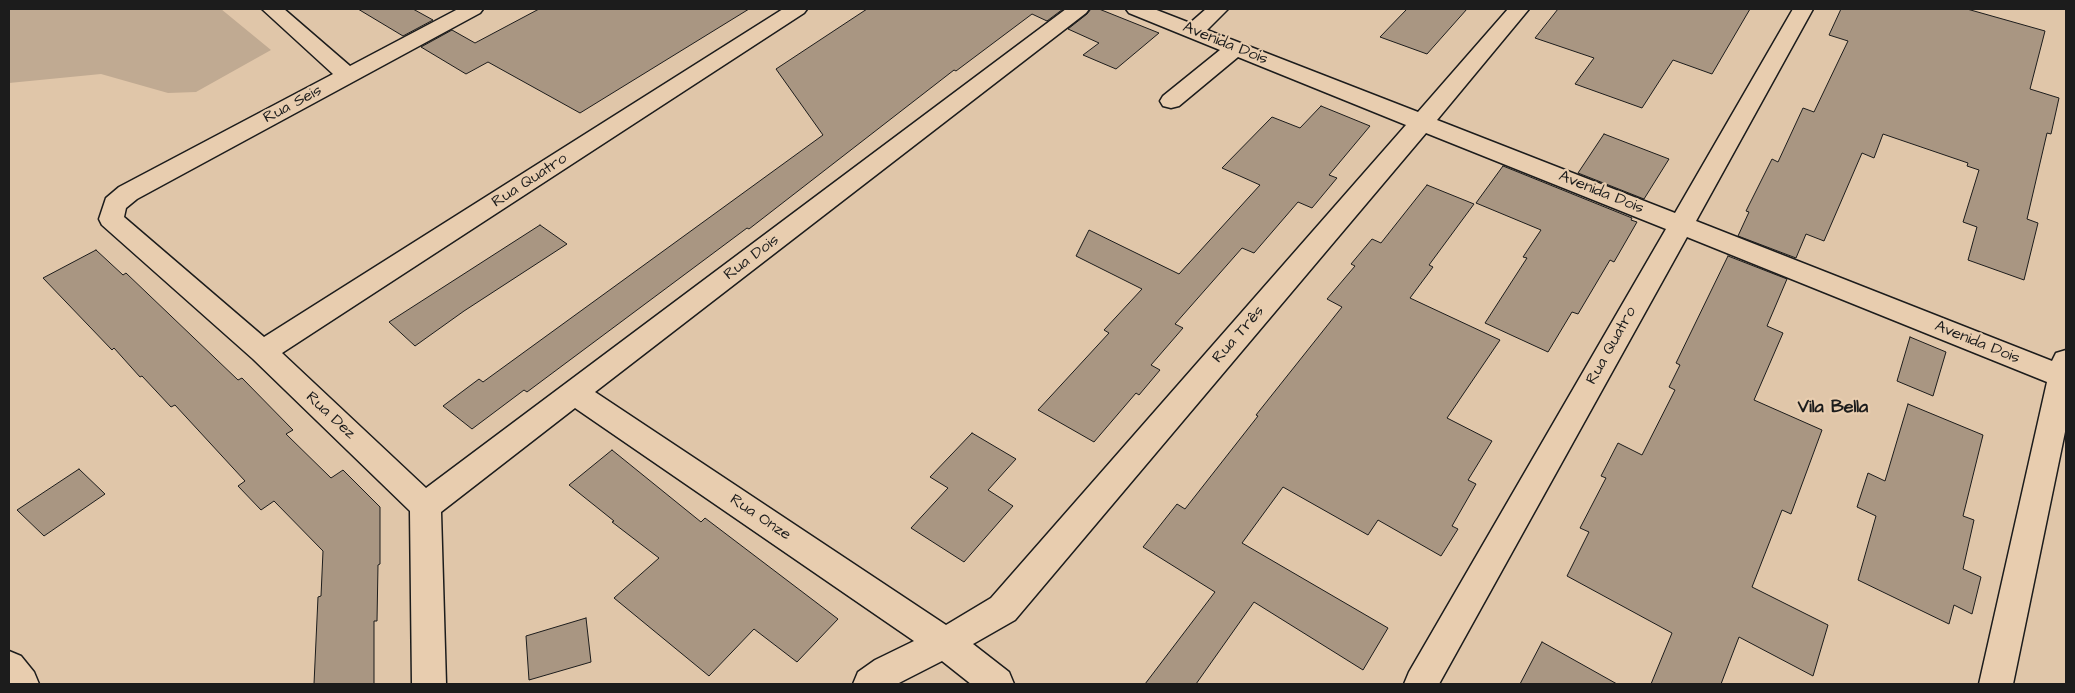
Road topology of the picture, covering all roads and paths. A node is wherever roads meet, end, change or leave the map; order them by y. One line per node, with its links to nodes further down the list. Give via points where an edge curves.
1 (272, 9): 11 (street)
2 (473, 9): 11 (street, Rua Seis)
3 (797, 9): 16 (street, Rua Quatro)
4 (1079, 9): 18 (street, Rua Dois)
5 (1136, 9): 9 (street, Avenida Dois)
6 (1218, 9): 9 (street)
7 (1519, 9): 13 (street, Rua Três)
8 (1803, 9): 15 (street, Rua Quatro)
9 (1193, 31): 10 (street, Avenida Dois)
10 (1235, 49): 12 (street); 13 (street, Avenida Dois)
11 (348, 76): 14 (street, Rua Seis, via 128,193)
12 (1172, 101)
13 (1423, 121): 15 (street, Avenida Dois); 20 (street, Rua Três, via 1003,609)
14 (115, 204): 16 (street, Rua Dez, via 111,219)
15 (1680, 225): 17 (street, Avenida Dois); 26 (street, Rua Quatro)
16 (263, 352): 19 (street, Rua Dez)
17 (2065, 372): 27 (street)
18 (574, 393): 19 (street, Rua Dois); 20 (street, Rua Onze)
19 (425, 506): 23 (street)
20 (945, 643): 24 (street, Rua Três, via 887,671); 25 (street, Rua Onze)
21 (9, 667): 22 (street)
22 (22, 684)
23 (429, 684)
24 (870, 684)
25 (997, 684)
26 (1421, 684)
27 (1996, 684)

